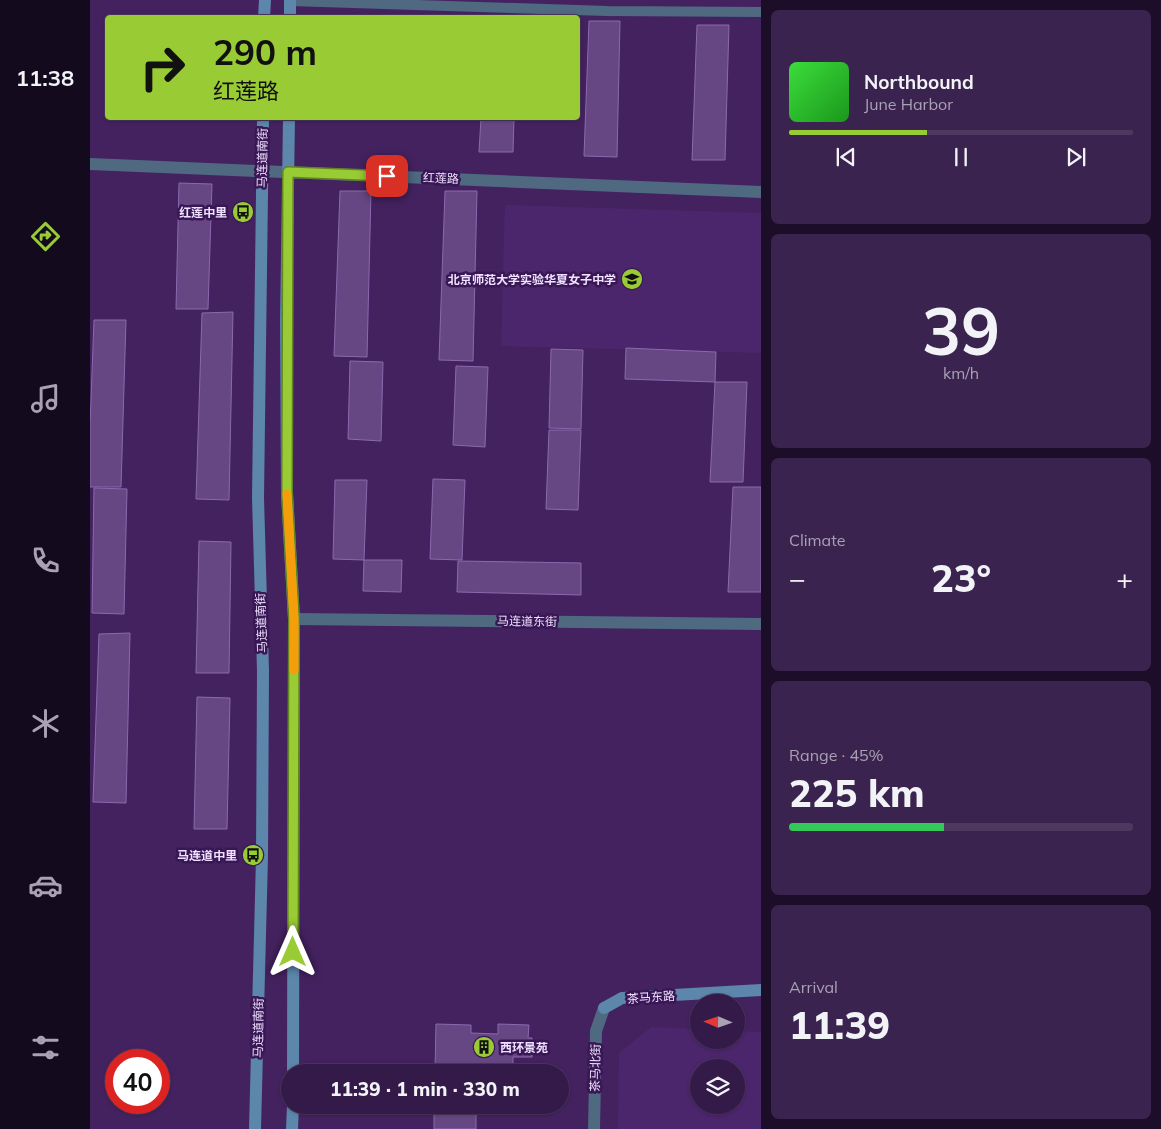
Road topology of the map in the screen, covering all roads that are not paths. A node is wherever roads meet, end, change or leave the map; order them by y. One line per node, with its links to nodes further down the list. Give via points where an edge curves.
1 (265, 0): 4 (street)
2 (290, 1): 3 (lane, via 607,11); 5 (street)
3 (761, 12)
4 (264, 15)
5 (290, 15)
6 (263, 120): 9 (street, 马连道南街)
7 (289, 120): 10 (street)
8 (90, 164): 9 (street, 红莲路)
9 (262, 171): 10 (street, 红莲路); 18 (street, 马连道南街, via 258,498 263,671 262,858)
10 (288, 172): 11 (street, 红莲路); 12 (street, via 287,493)
11 (761, 192)
12 (294, 619): 13 (street, 马连道东街); 16 (street)
13 (761, 624)
14 (761, 990): 15 (street, 茶马东路, via 622,998)
15 (604, 1008): 20 (street, 茶马北街, via 596,1031)
16 (293, 1064)
17 (293, 1114): 19 (street)
18 (255, 1129)
19 (292, 1129)
20 (594, 1129)

